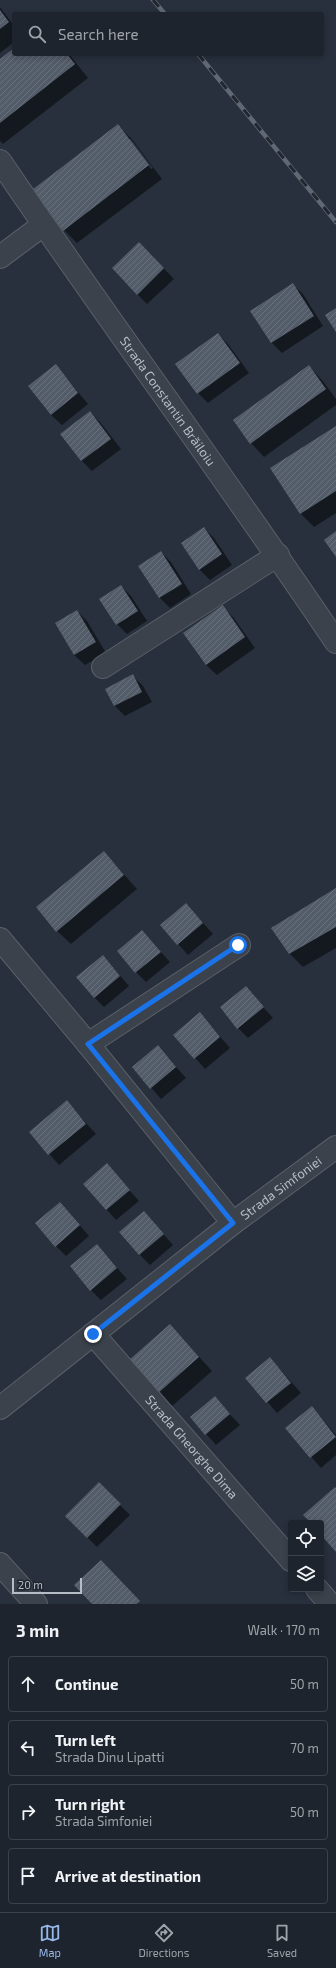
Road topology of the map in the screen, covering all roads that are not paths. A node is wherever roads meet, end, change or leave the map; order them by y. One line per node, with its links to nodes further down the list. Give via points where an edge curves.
1 (0, 161): 2 (street, Strada Constantin Brăiloiu)
2 (43, 225): 3 (street); 4 (street, Strada Constantin Brăiloiu)
3 (0, 258)
4 (278, 555): 5 (street, Strada Constantin Brăiloiu); 6 (street)
5 (336, 642)
6 (104, 667)
7 (0, 939): 9 (street)
8 (238, 945): 9 (street)
9 (88, 1044): 11 (street)
10 (336, 1147): 11 (street, Strada Simfoniei)
11 (233, 1223): 12 (street, Strada Simfoniei)
12 (93, 1334): 13 (street, Strada Simfoniei); 14 (street, Strada Gheorghe Dima)
13 (0, 1408)
14 (288, 1557)
15 (0, 1564): 17 (street)
16 (320, 1592): 18 (street)
17 (36, 1604)
18 (330, 1604)

